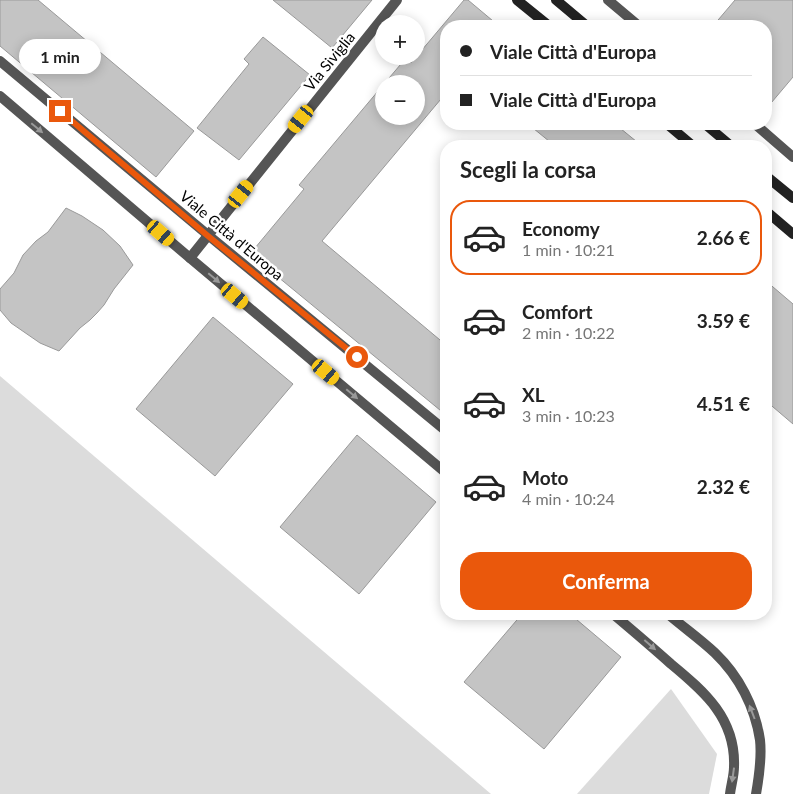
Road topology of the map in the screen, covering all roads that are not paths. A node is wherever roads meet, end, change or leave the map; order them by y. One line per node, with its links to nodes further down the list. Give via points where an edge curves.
1 (397, 0): 20 (street, Via Siviglia)
2 (517, 0): 5 (street)
3 (556, 0): 6 (street)
4 (608, 0): 7 (street)
5 (542, 20)
6 (581, 20)
7 (632, 20)
8 (0, 61): 20 (street, Viale Città d'Europa)
9 (0, 96): 21 (street, one-way to 21)
10 (674, 130): 13 (street)
11 (712, 130): 14 (street)
12 (762, 130): 15 (street)
13 (686, 140)
14 (724, 140)
15 (793, 156)
16 (772, 181): 17 (street)
17 (793, 198)
18 (772, 217): 19 (street)
19 (793, 234)
20 (208, 236): 21 (street, Via Siviglia); 22 (street, Viale Città d'Europa)
21 (190, 258): 23 (street, one-way to 23)
22 (440, 426)
23 (440, 468)
24 (620, 620): 26 (street, one-way to 26, via 715,706 726,726 733,754)
25 (675, 620): 27 (street, one-way to 25, via 760,741 748,700 733,674 716,654)
26 (730, 794)
27 (756, 794)

